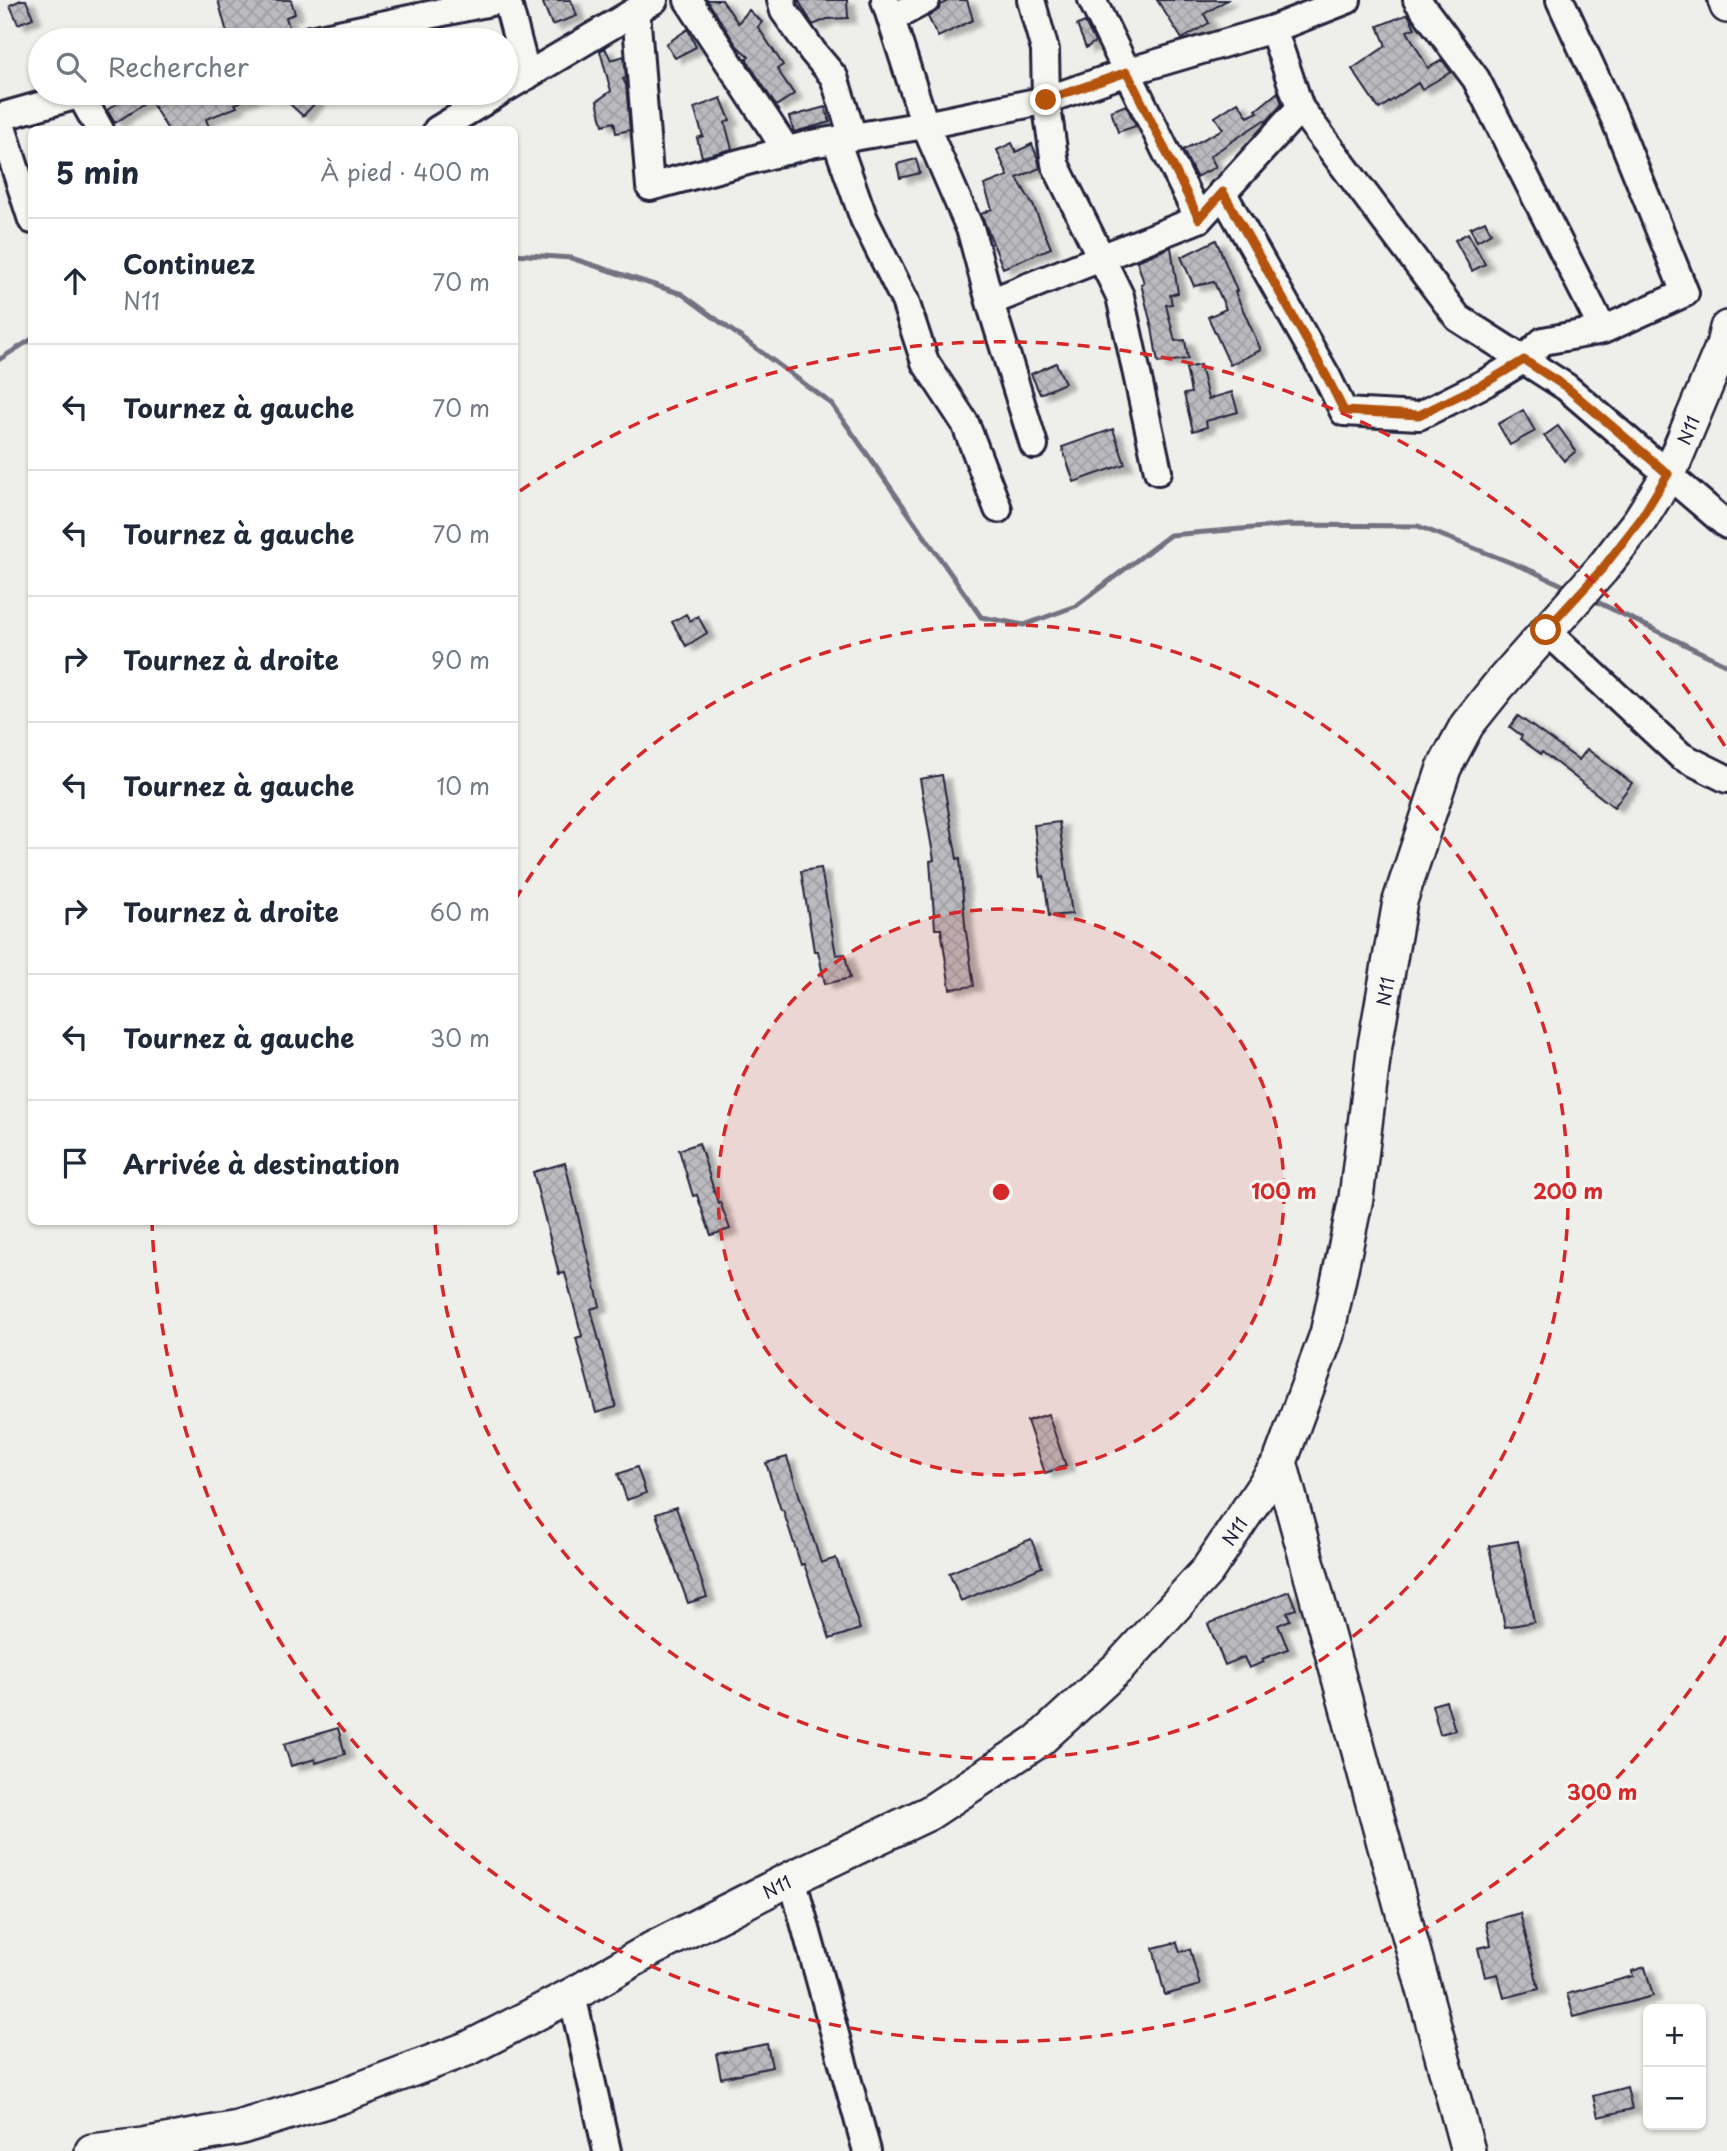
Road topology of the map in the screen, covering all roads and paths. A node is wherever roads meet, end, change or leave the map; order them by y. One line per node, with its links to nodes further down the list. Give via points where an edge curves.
1 (500, 0): 13 (street)
2 (507, 0): 18 (street)
3 (688, 0): 31 (street)
4 (781, 0): 30 (street, via 784,11 834,77)
5 (926, 0): 15 (street)
6 (1031, 0): 21 (street, via 1045,50)
7 (1347, 0): 16 (street)
8 (1417, 0): 38 (street, via 1476,79)
9 (1560, 0): 38 (street, via 1614,117 1685,293)
10 (1726, 0): 14 (main road)
11 (648, 3): 20 (street); 31 (street, via 650,187)
12 (1101, 3): 19 (street)
13 (461, 4): 17 (street)
14 (1727, 6)
15 (888, 10): 27 (street)
16 (1287, 16): 19 (street); 25 (street)
17 (360, 28)
18 (510, 28)
19 (1127, 72): 21 (street); 34 (street)
20 (518, 81)
21 (1046, 100): 27 (street); 35 (street, via 1055,164)
22 (46, 105): 26 (street)
23 (88, 105): 28 (street)
24 (478, 105): 29 (street)
25 (1300, 108): 32 (street); 39 (street, via 1458,318)
26 (0, 119): 33 (street)
27 (925, 125): 30 (street); 36 (street, via 971,231)
28 (98, 126)
29 (444, 126)
30 (845, 139): 31 (street); 43 (street, via 864,219 905,301 925,362 965,424)
31 (787, 150)
32 (1223, 192): 34 (street); 39 (street, via 1344,411 1419,415)
33 (28, 207)
34 (1199, 219): 35 (street)
35 (1101, 257): 36 (street); 41 (street, via 1120,296)
36 (990, 302): 40 (street)
37 (1727, 328): 42 (main road, N11)
38 (1603, 330): 39 (street, via 1543,341)
39 (1524, 360): 42 (street, via 1566,387)
40 (1034, 445)
41 (1158, 471)
42 (1668, 474): 44 (street); 45 (main road, N11, via 1640,520)
43 (998, 509)
44 (1727, 525)
45 (1556, 619): 46 (street, via 1681,756); 47 (main road, N11, via 1467,725 1444,768 1400,901 1374,1051 1356,1198 1330,1320)
46 (1727, 779)
47 (1280, 1462): 48 (main road, N11, via 1207,1571 1119,1667 1038,1741 929,1813); 53 (main road)
48 (792, 1878): 49 (main road, N11); 52 (street)
49 (572, 1995): 50 (main road, N11, via 469,2048 339,2097 238,2128); 51 (street)
50 (92, 2151)
51 (607, 2151)
52 (867, 2151)
53 (1468, 2151)

